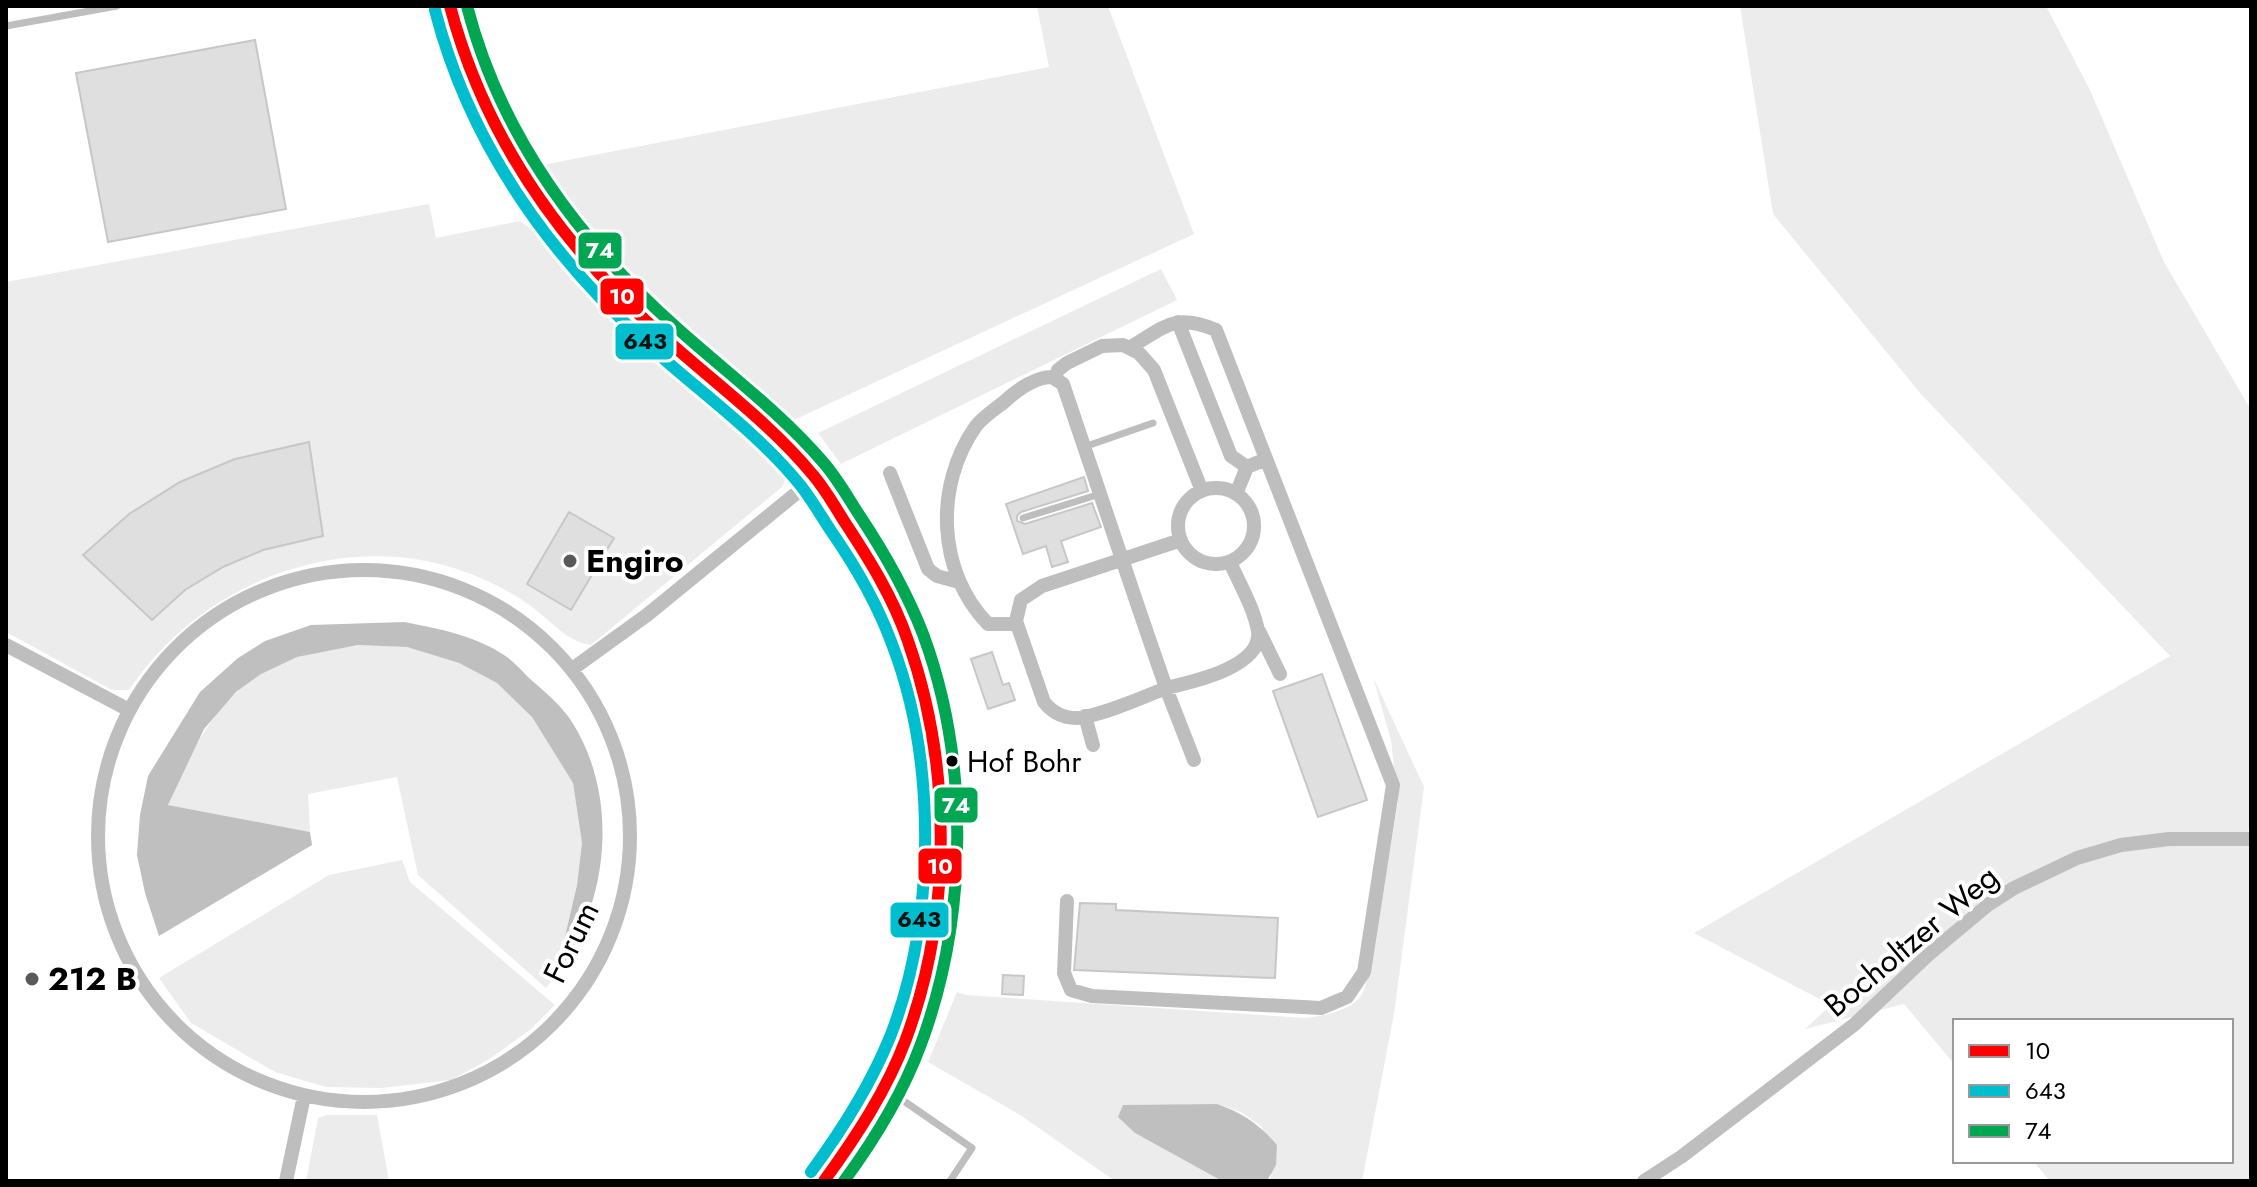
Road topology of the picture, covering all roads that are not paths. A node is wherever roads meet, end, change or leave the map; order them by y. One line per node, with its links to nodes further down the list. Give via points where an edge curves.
1 (117, 6): 3 (lane)
2 (454, 8): 12 (street, via 467,62 494,123 571,244)
3 (6, 26)
4 (1178, 322): 5 (street); 9 (street, via 1194,321 1216,330); 10 (street, via 1231,456)
5 (1131, 347): 6 (street, via 1102,346 1067,363); 13 (street, via 1154,370)
6 (1055, 378): 8 (street, via 1063,384); 20 (street, via 1044,377 1012,394 977,424 961,452 947,510)
7 (1153, 423): 8 (lane)
8 (1084, 447): 14 (street)
9 (1266, 459): 10 (street); 34 (street, via 1393,785 1364,972 1347,997 1321,1008 1092,996 1071,990 1064,973)
10 (1247, 467): 15 (street)
11 (890, 473): 20 (street, via 928,569)
12 (815, 478): 26 (street); 35 (street, via 887,591 919,684 936,762 940,843 934,927 912,1021)
13 (1202, 491): 15 (street, via 1217,488); 17 (street, via 1181,511)
14 (1100, 494): 16 (lane); 18 (street)
15 (1236, 494): 19 (street, via 1252,512 1255,527 1243,554)
16 (1023, 518)
17 (1181, 540): 18 (street); 19 (street, via 1201,561)
18 (1122, 559): 21 (street, via 1030,592 1021,600); 28 (street)
19 (1230, 562): 22 (street)
20 (959, 582): 21 (street, via 988,624)
21 (1017, 624): 30 (street, via 1044,702 1063,716)
22 (1257, 628): 24 (street); 25 (street)
23 (6, 645): 29 (street)
24 (1250, 655): 25 (street); 28 (street, via 1235,666)
25 (1272, 657): 27 (street)
26 (575, 667): 29 (street, Forum, via 533,629 486,600 437,580 396,572 327,572 274,584 225,608 181,642); 36 (street, Forum, via 615,747 631,842 613,932 593,973 569,1009 521,1051 480,1077 377,1102)
27 (1280, 674)
28 (1166, 688): 30 (street); 32 (street)
29 (129, 710): 36 (street, Forum, via 102,784 99,820 100,870 109,915 130,970 167,1016 214,1054)
30 (1085, 716): 31 (street)
31 (1093, 745)
32 (1194, 760)
33 (2251, 839): 40 (street, Bocholtzer Weg, via 2121,845 2077,858 2014,888 1928,955 1855,1024)
34 (1067, 901)
35 (884, 1087): 38 (street); 39 (lane, via 972,1148)
36 (304, 1096): 37 (street)
37 (286, 1181)
38 (824, 1181)
39 (950, 1181)
40 (1644, 1181)

